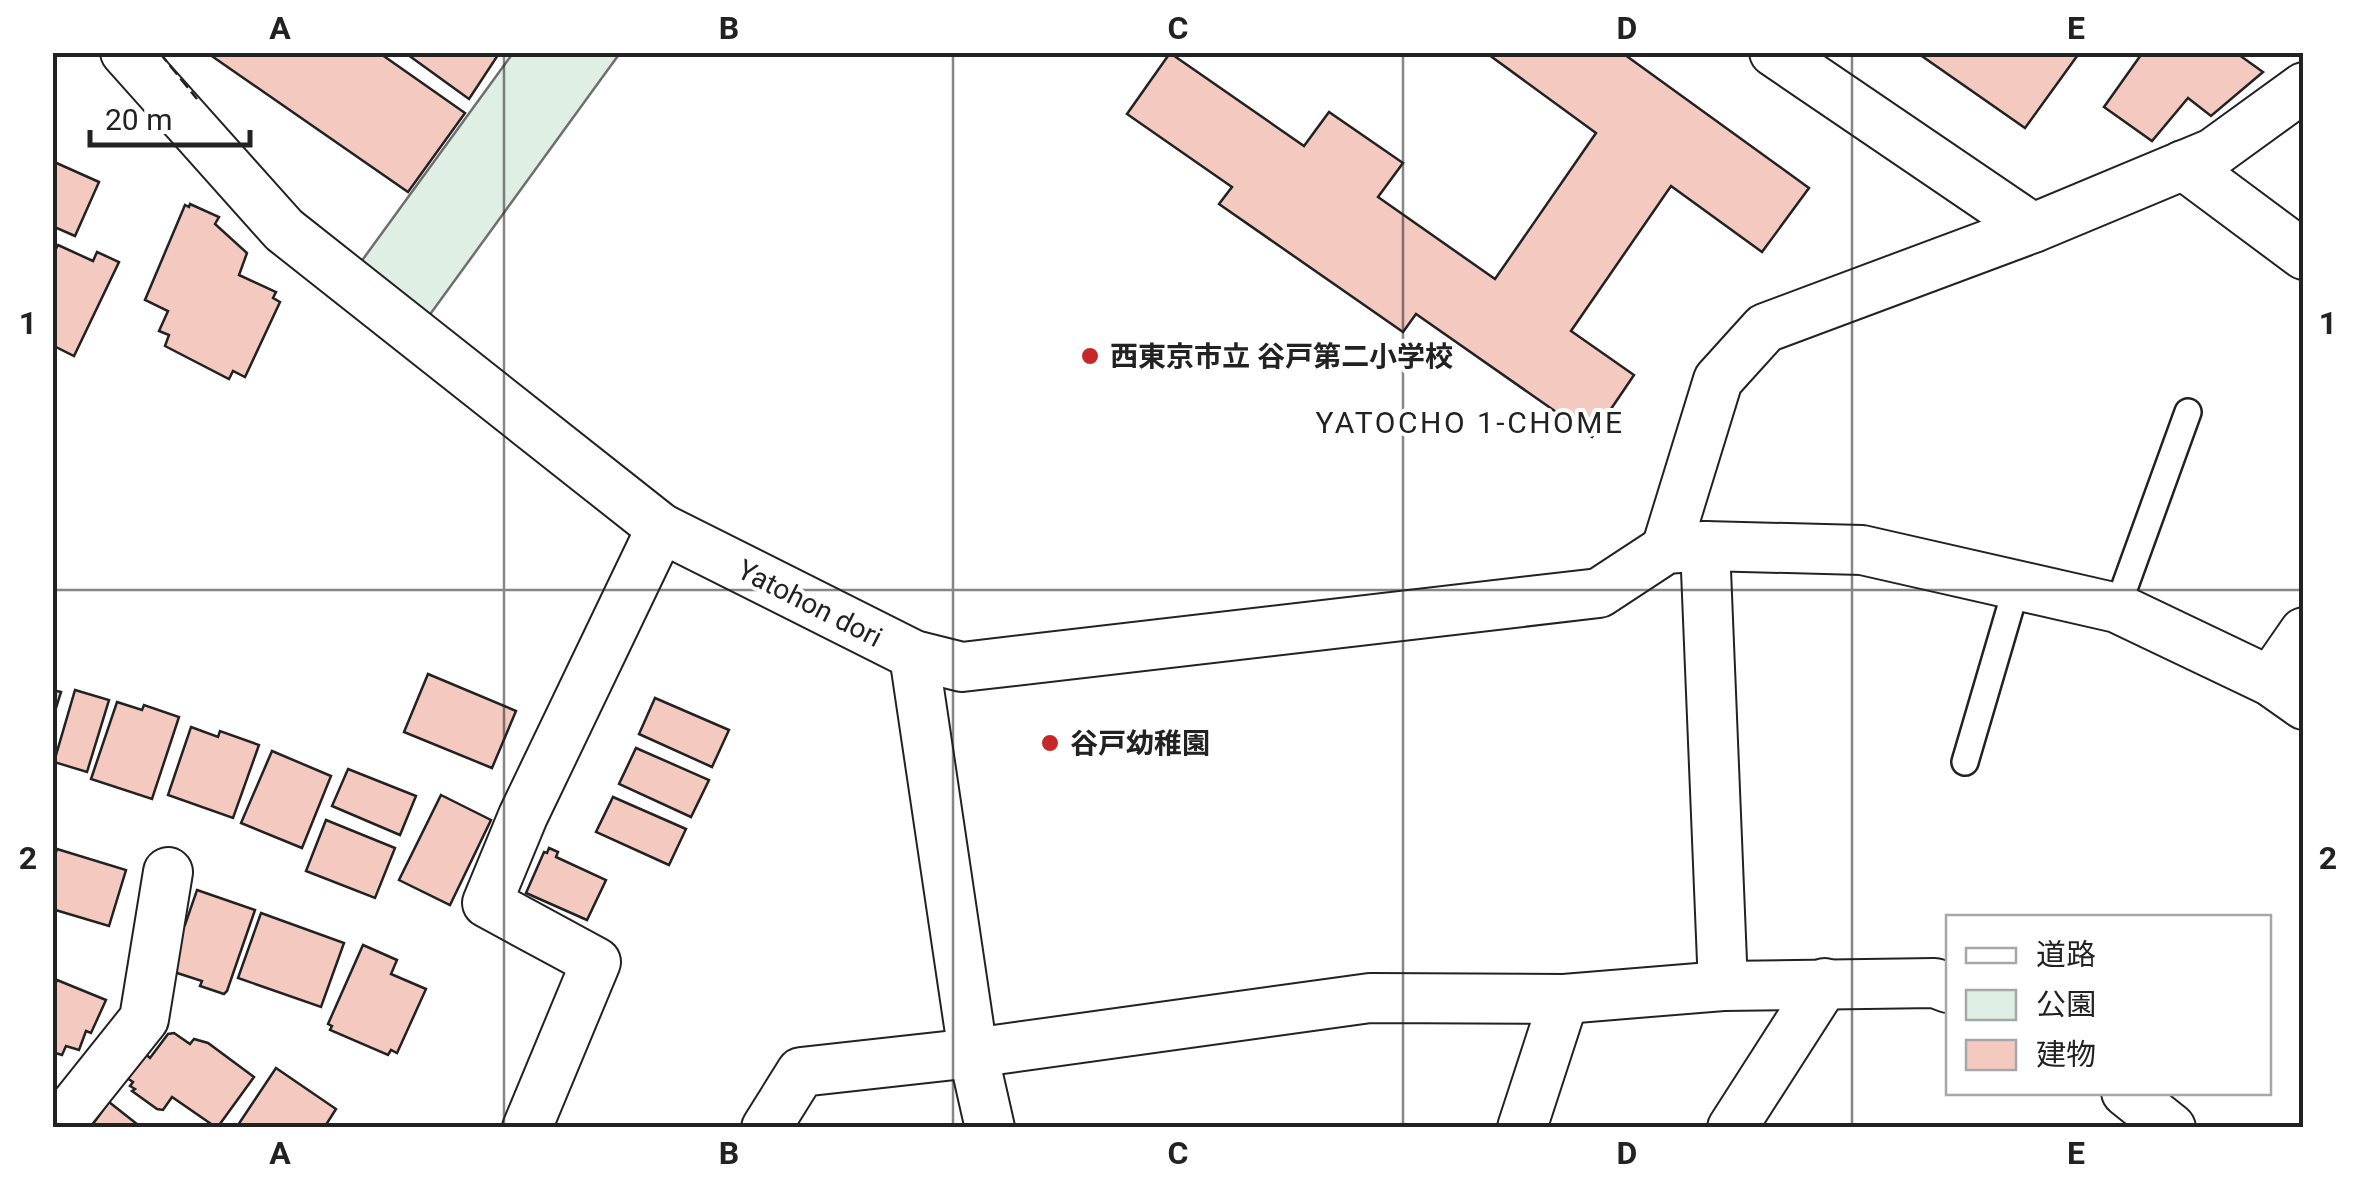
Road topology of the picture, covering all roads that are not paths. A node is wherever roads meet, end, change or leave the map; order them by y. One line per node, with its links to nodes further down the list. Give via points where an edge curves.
1 (125, 52): 8 (street, Yatohon dori, via 284,230)
2 (1774, 52): 5 (street)
3 (2304, 86): 4 (street, via 2213,153)
4 (2183, 166): 5 (street); 6 (street)
5 (2033, 228): 9 (street, via 1765,328 1718,380)
6 (2304, 255)
7 (2188, 412): 11 (lane)
8 (660, 528): 13 (street, Yatohon dori); 24 (street, via 487,903 596,962)
9 (1685, 548): 10 (street, via 1862,550); 13 (street, Yatohon dori, via 1599,593 962,667); 18 (street)
10 (2017, 585): 11 (street); 15 (lane)
11 (2118, 608): 14 (street)
12 (2304, 632): 14 (street)
13 (914, 655): 21 (street)
14 (2287, 693)
15 (1965, 762)
16 (168, 872): 23 (street, via 144,1019)
17 (1825, 983): 18 (street); 19 (street); 28 (street)
18 (1723, 986): 20 (street)
19 (1946, 987)
20 (1564, 999): 21 (street, via 1370,998); 27 (street)
21 (972, 1053): 25 (street, via 801,1072); 26 (street)
22 (2130, 1095): 29 (street)
23 (58, 1128)
24 (527, 1128)
25 (766, 1128)
26 (990, 1128)
27 (1522, 1128)
28 (1732, 1128)
29 (2171, 1128)

